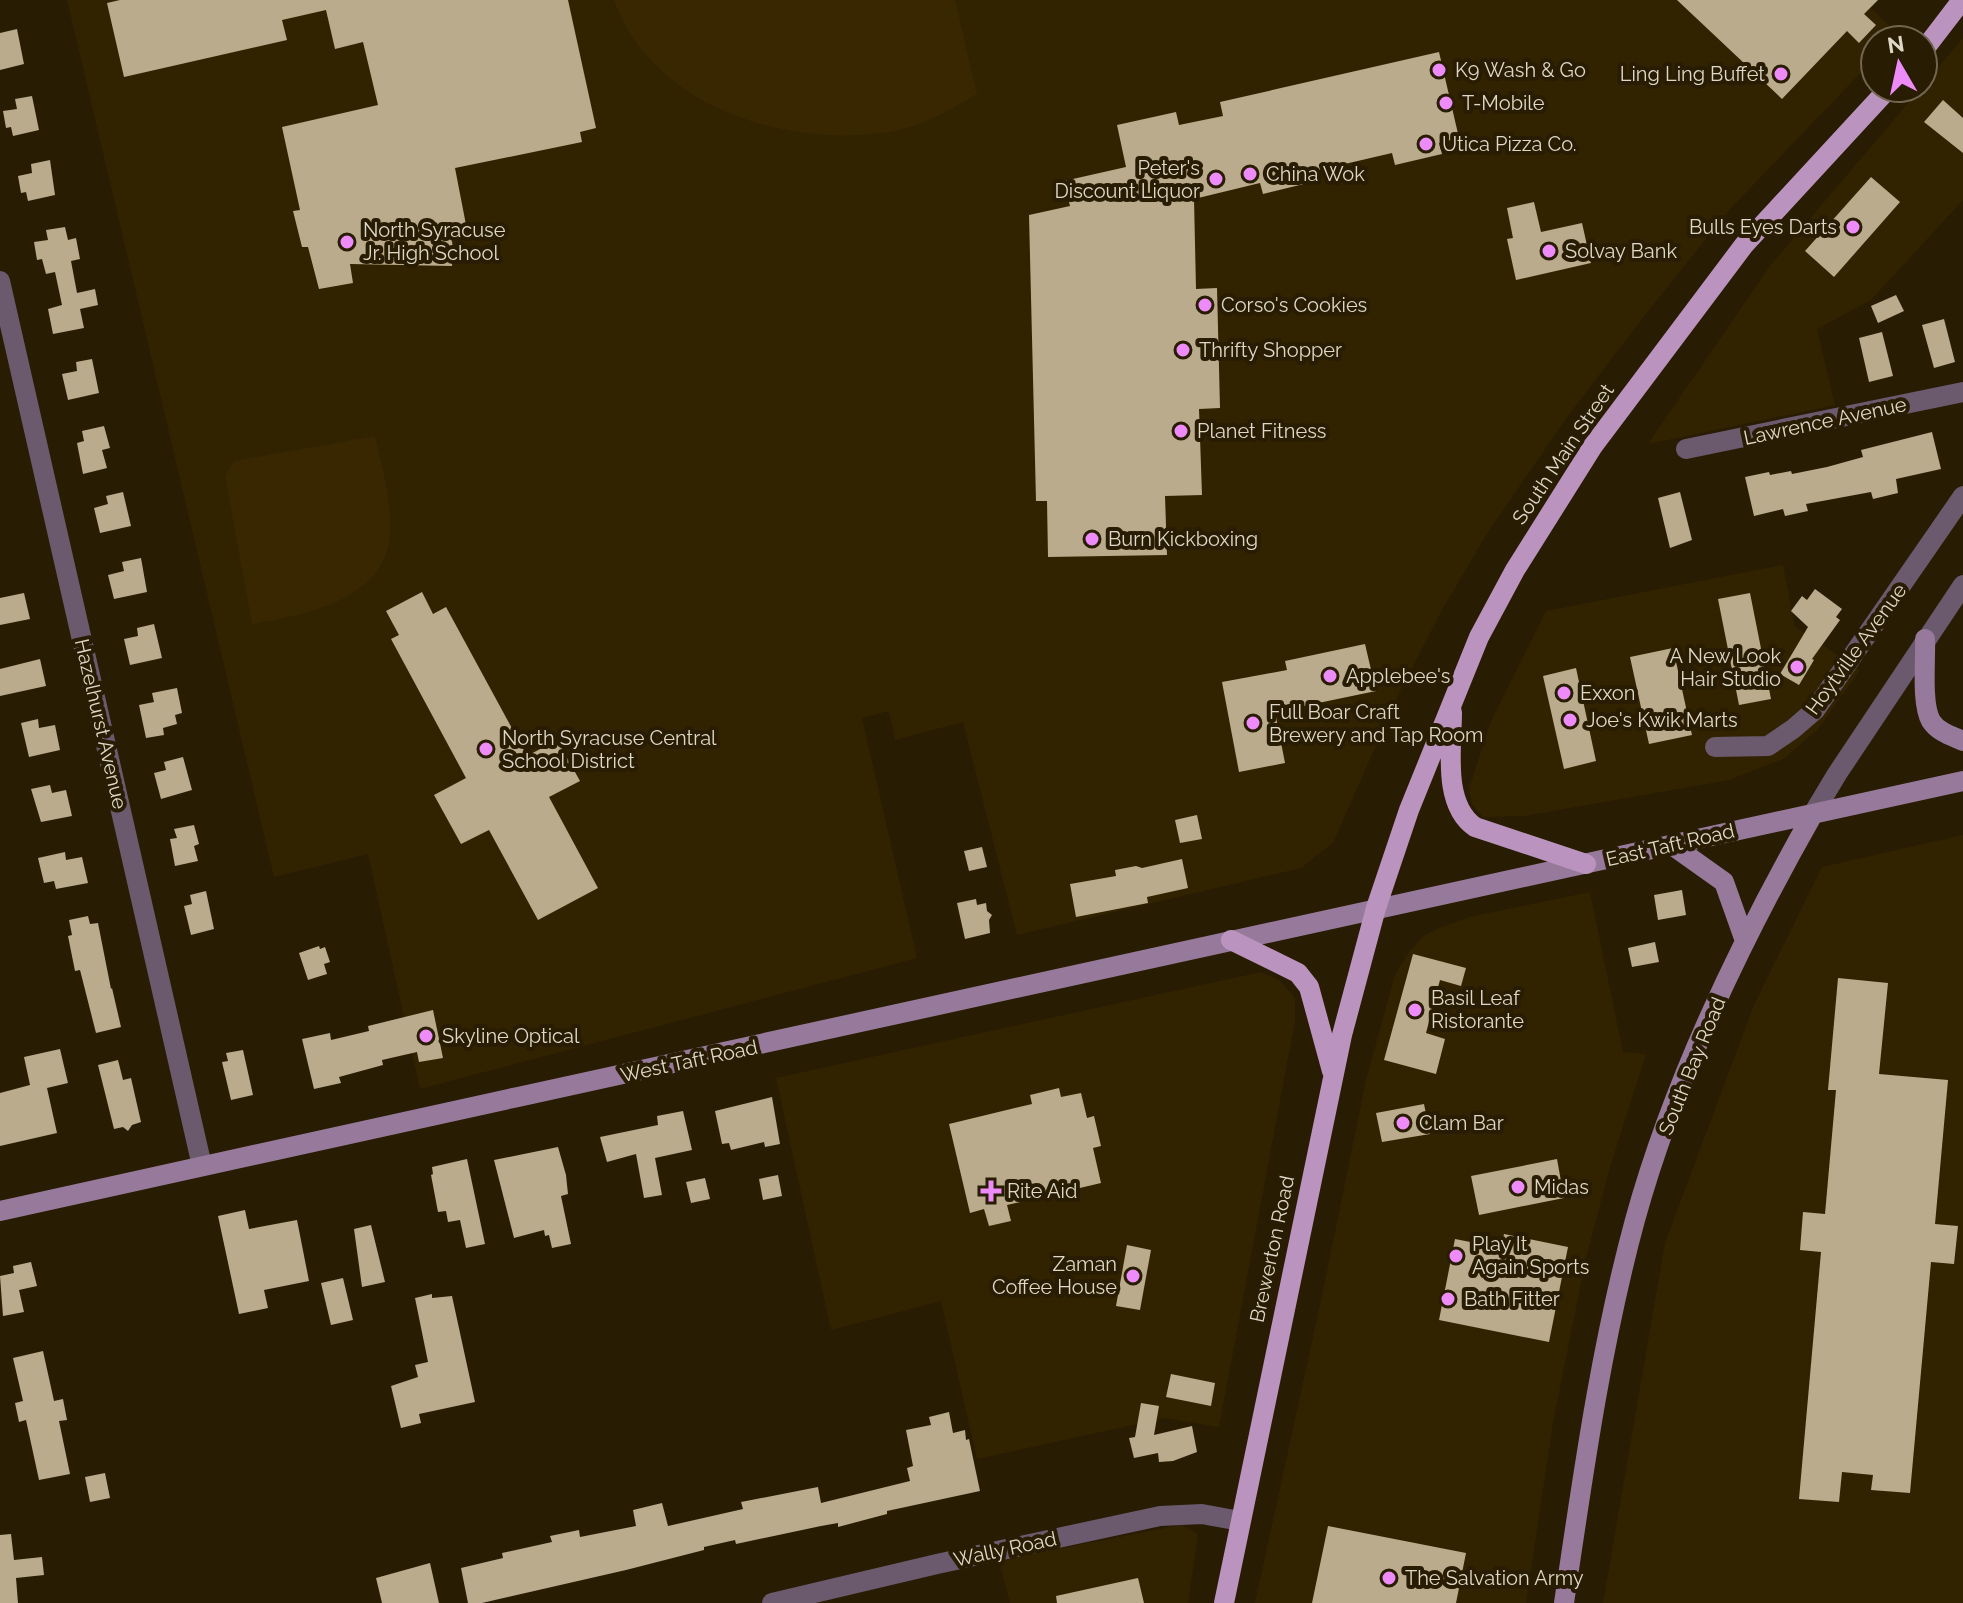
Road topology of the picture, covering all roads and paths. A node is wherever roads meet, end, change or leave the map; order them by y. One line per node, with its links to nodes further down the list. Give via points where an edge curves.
1 (1962, 0): 2 (main road)
2 (1939, 30)
3 (1874, 104): 10 (main road, South Main Street, via 1744,245 1593,446 1515,570)
4 (0, 281): 21 (street, Hazelhurst Avenue)
5 (1963, 392): 6 (street, Lawrence Avenue)
6 (1686, 449)
7 (1963, 496): 12 (street, Hoytville Avenue, via 1815,710 1768,746)
8 (1963, 585): 9 (street, South Bay Road)
9 (1925, 639): 11 (main road, via 1931,720); 14 (street, South Bay Road)
10 (1452, 702): 16 (main road, via 1452,778 1465,820); 17 (main road, South Main Street)
11 (1963, 741)
12 (1715, 747)
13 (1963, 781): 14 (main road, East Taft Road)
14 (1813, 814): 15 (main road, East Taft Road); 19 (main road, South Bay Road)
15 (1672, 845): 16 (main road, East Taft Road); 19 (main road, via 1724,882)
16 (1586, 864): 17 (main road, East Taft Road)
17 (1376, 908): 18 (main road, West Taft Road); 20 (main road, Brewerton Road)
18 (1231, 940): 20 (main road, via 1298,973 1309,987); 21 (main road, West Taft Road)
19 (1745, 941): 26 (main road, South Bay Road, via 1675,1104 1636,1219 1610,1327)
20 (1333, 1074): 23 (main road, Brewerton Road)
21 (202, 1166): 22 (main road, West Taft Road)
22 (0, 1211)
23 (1240, 1521): 24 (street, Wally Road, via 1202,1514 1160,1516); 25 (main road, Brewerton Road)
24 (772, 1603)
25 (1224, 1603)
26 (1564, 1603)

